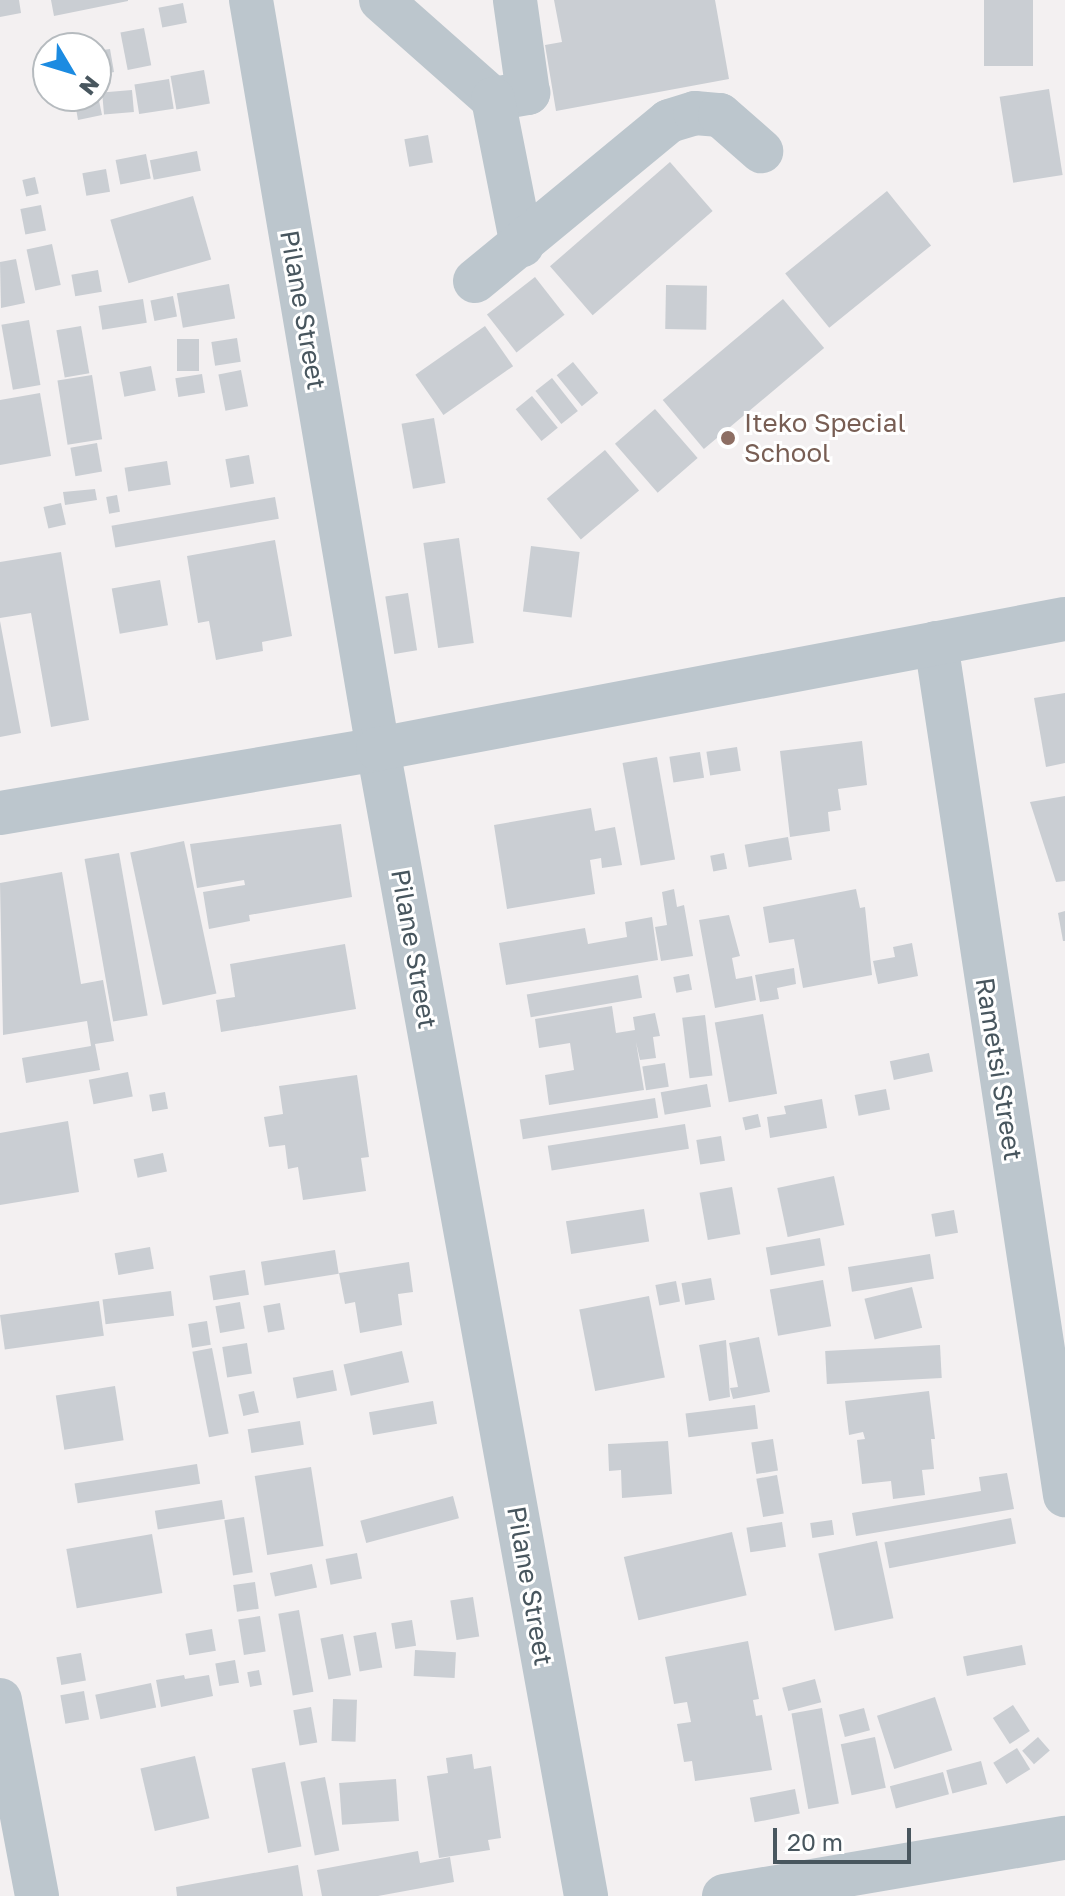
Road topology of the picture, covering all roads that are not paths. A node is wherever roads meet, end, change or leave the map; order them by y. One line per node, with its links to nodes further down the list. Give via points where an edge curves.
1 (251, 0): 10 (street, Pilane Street)
2 (381, 0): 4 (street)
3 (515, 0): 4 (street, via 528,93)
4 (493, 99): 6 (street)
5 (761, 151): 6 (street, via 720,115 695,113 669,121)
6 (522, 245): 7 (street)
7 (475, 281)
8 (1065, 619): 9 (street)
9 (936, 643): 10 (street); 12 (street, Rametsi Street)
10 (378, 749): 11 (street); 17 (street, Pilane Street)
11 (0, 813)
12 (1057, 1404): 13 (street, Rametsi Street)
13 (1065, 1495)
14 (0, 1700): 16 (street)
15 (1065, 1838): 18 (street)
16 (37, 1896)
17 (586, 1896)
18 (724, 1896)

